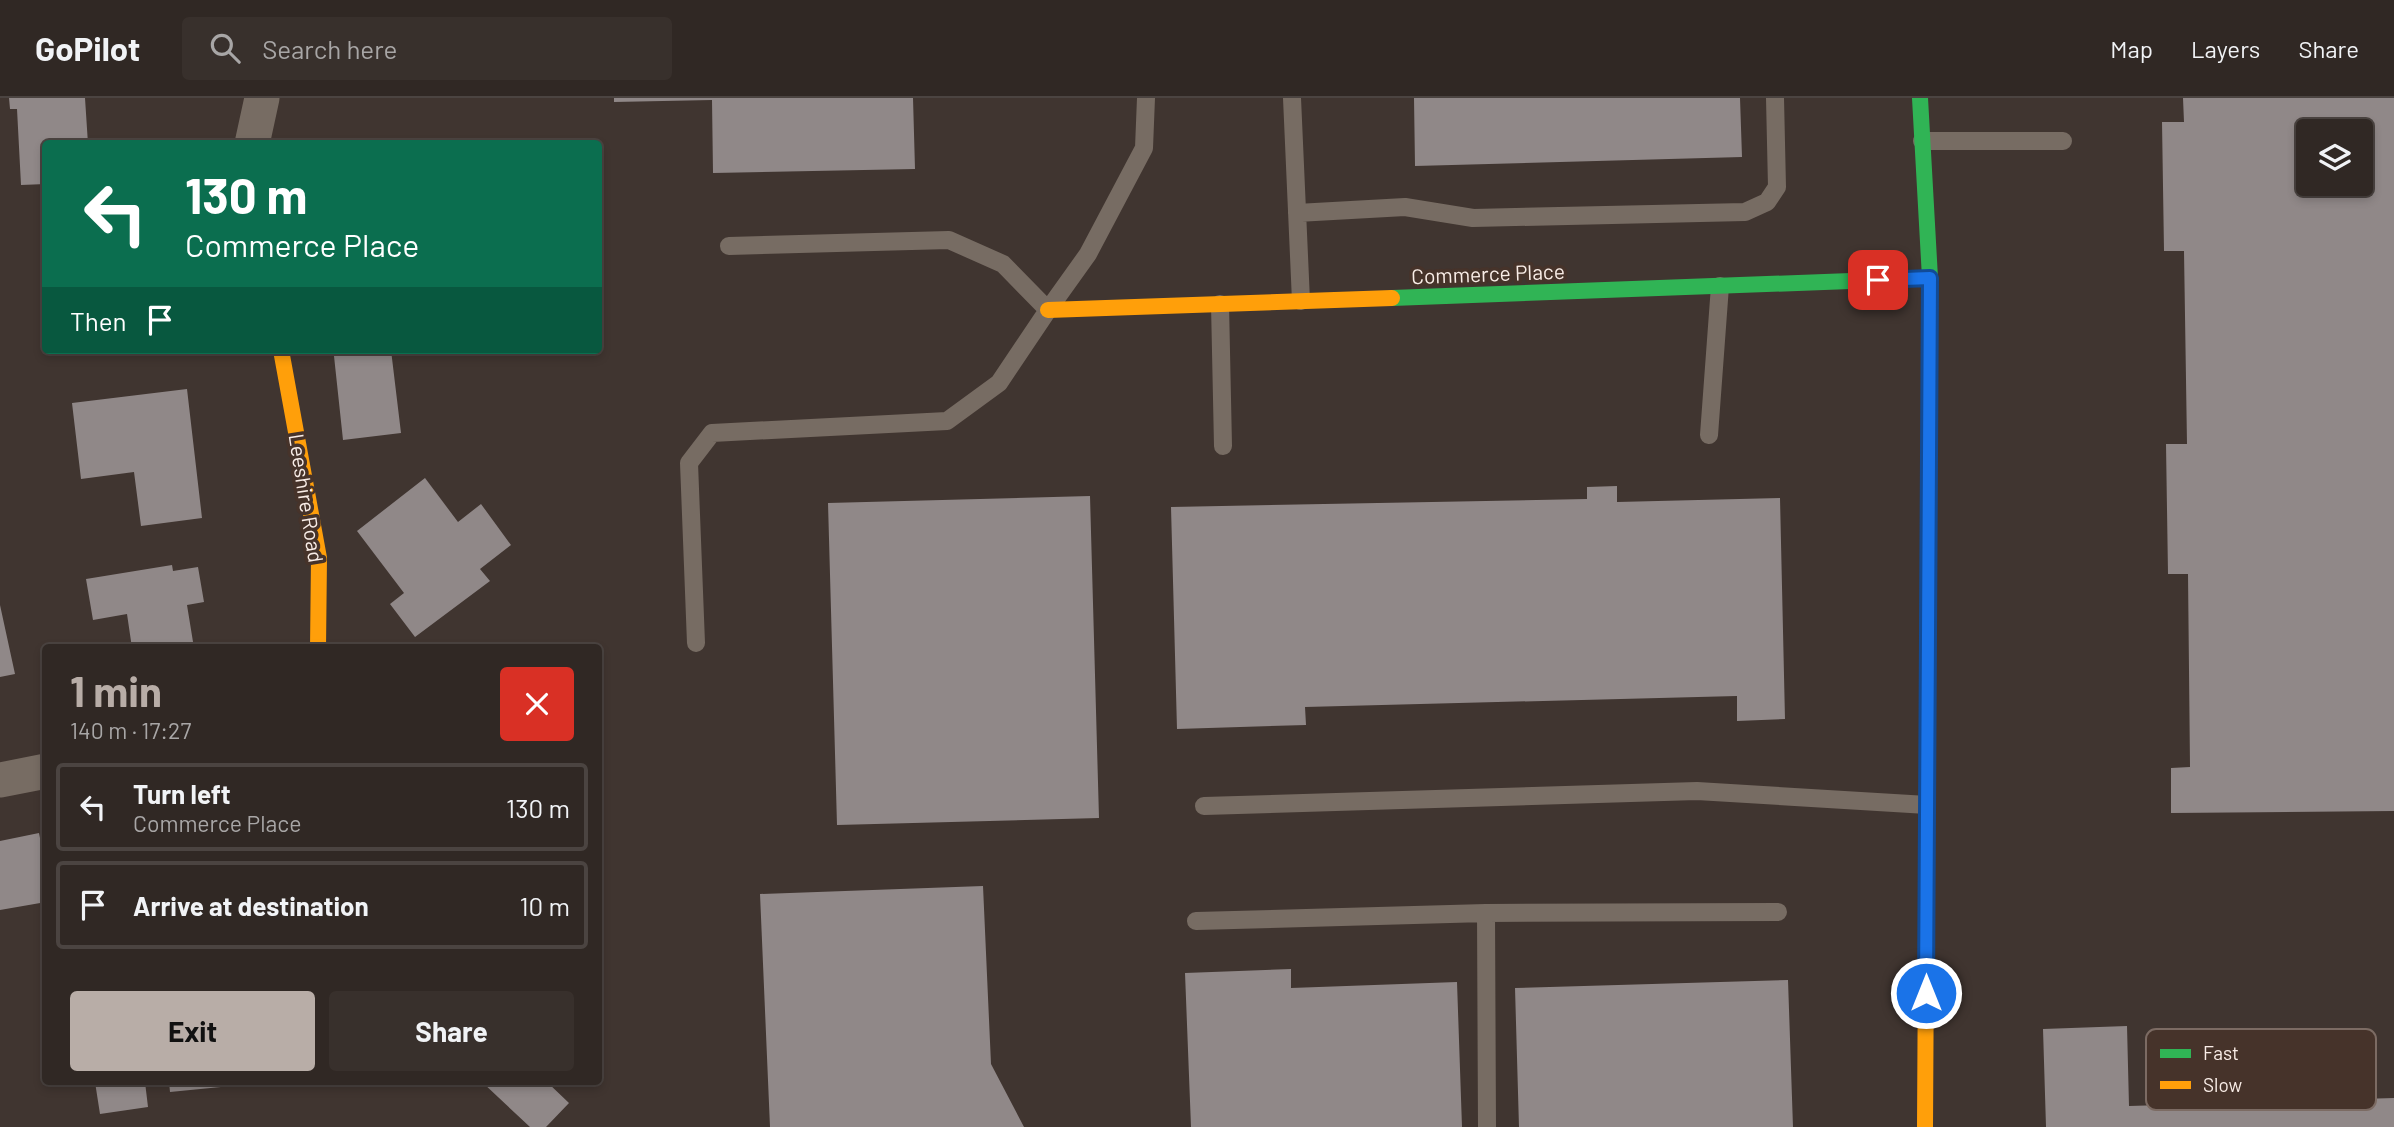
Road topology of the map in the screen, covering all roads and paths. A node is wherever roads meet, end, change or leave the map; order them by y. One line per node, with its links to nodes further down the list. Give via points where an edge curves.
1 (262, 98): 6 (street)
2 (1146, 98): 15 (lane, via 1144,148 1088,254)
3 (1292, 98): 9 (lane)
4 (1775, 98): 9 (lane, via 1777,187 1767,202 1745,212 1473,218 1405,207)
5 (1920, 98): 7 (street)
6 (253, 140)
7 (1923, 141): 8 (lane); 11 (street)
8 (2063, 141)
9 (1297, 213): 13 (lane)
10 (729, 246): 15 (lane, via 949,240 1003,264)
11 (1930, 278): 12 (street, Commerce Place); 23 (street)
12 (1720, 286): 13 (street, Commerce Place); 17 (lane)
13 (1301, 301): 14 (street, Commerce Place)
14 (1220, 304): 15 (street, Commerce Place); 18 (lane)
15 (1048, 310): 19 (lane, via 999,383 947,421 712,433 689,463)
16 (282, 354): 20 (street, Leeshire Road, via 319,558)
17 (1709, 435)
18 (1223, 446)
19 (696, 643)
20 (318, 644)
21 (42, 772): 22 (street)
22 (0, 780)
23 (1927, 805): 24 (lane, via 1697,791); 29 (street)
24 (1204, 806)
25 (1778, 912): 26 (lane)
26 (1486, 913): 27 (lane); 28 (lane)
27 (1195, 920)
28 (1487, 1127)
29 (1925, 1127)

